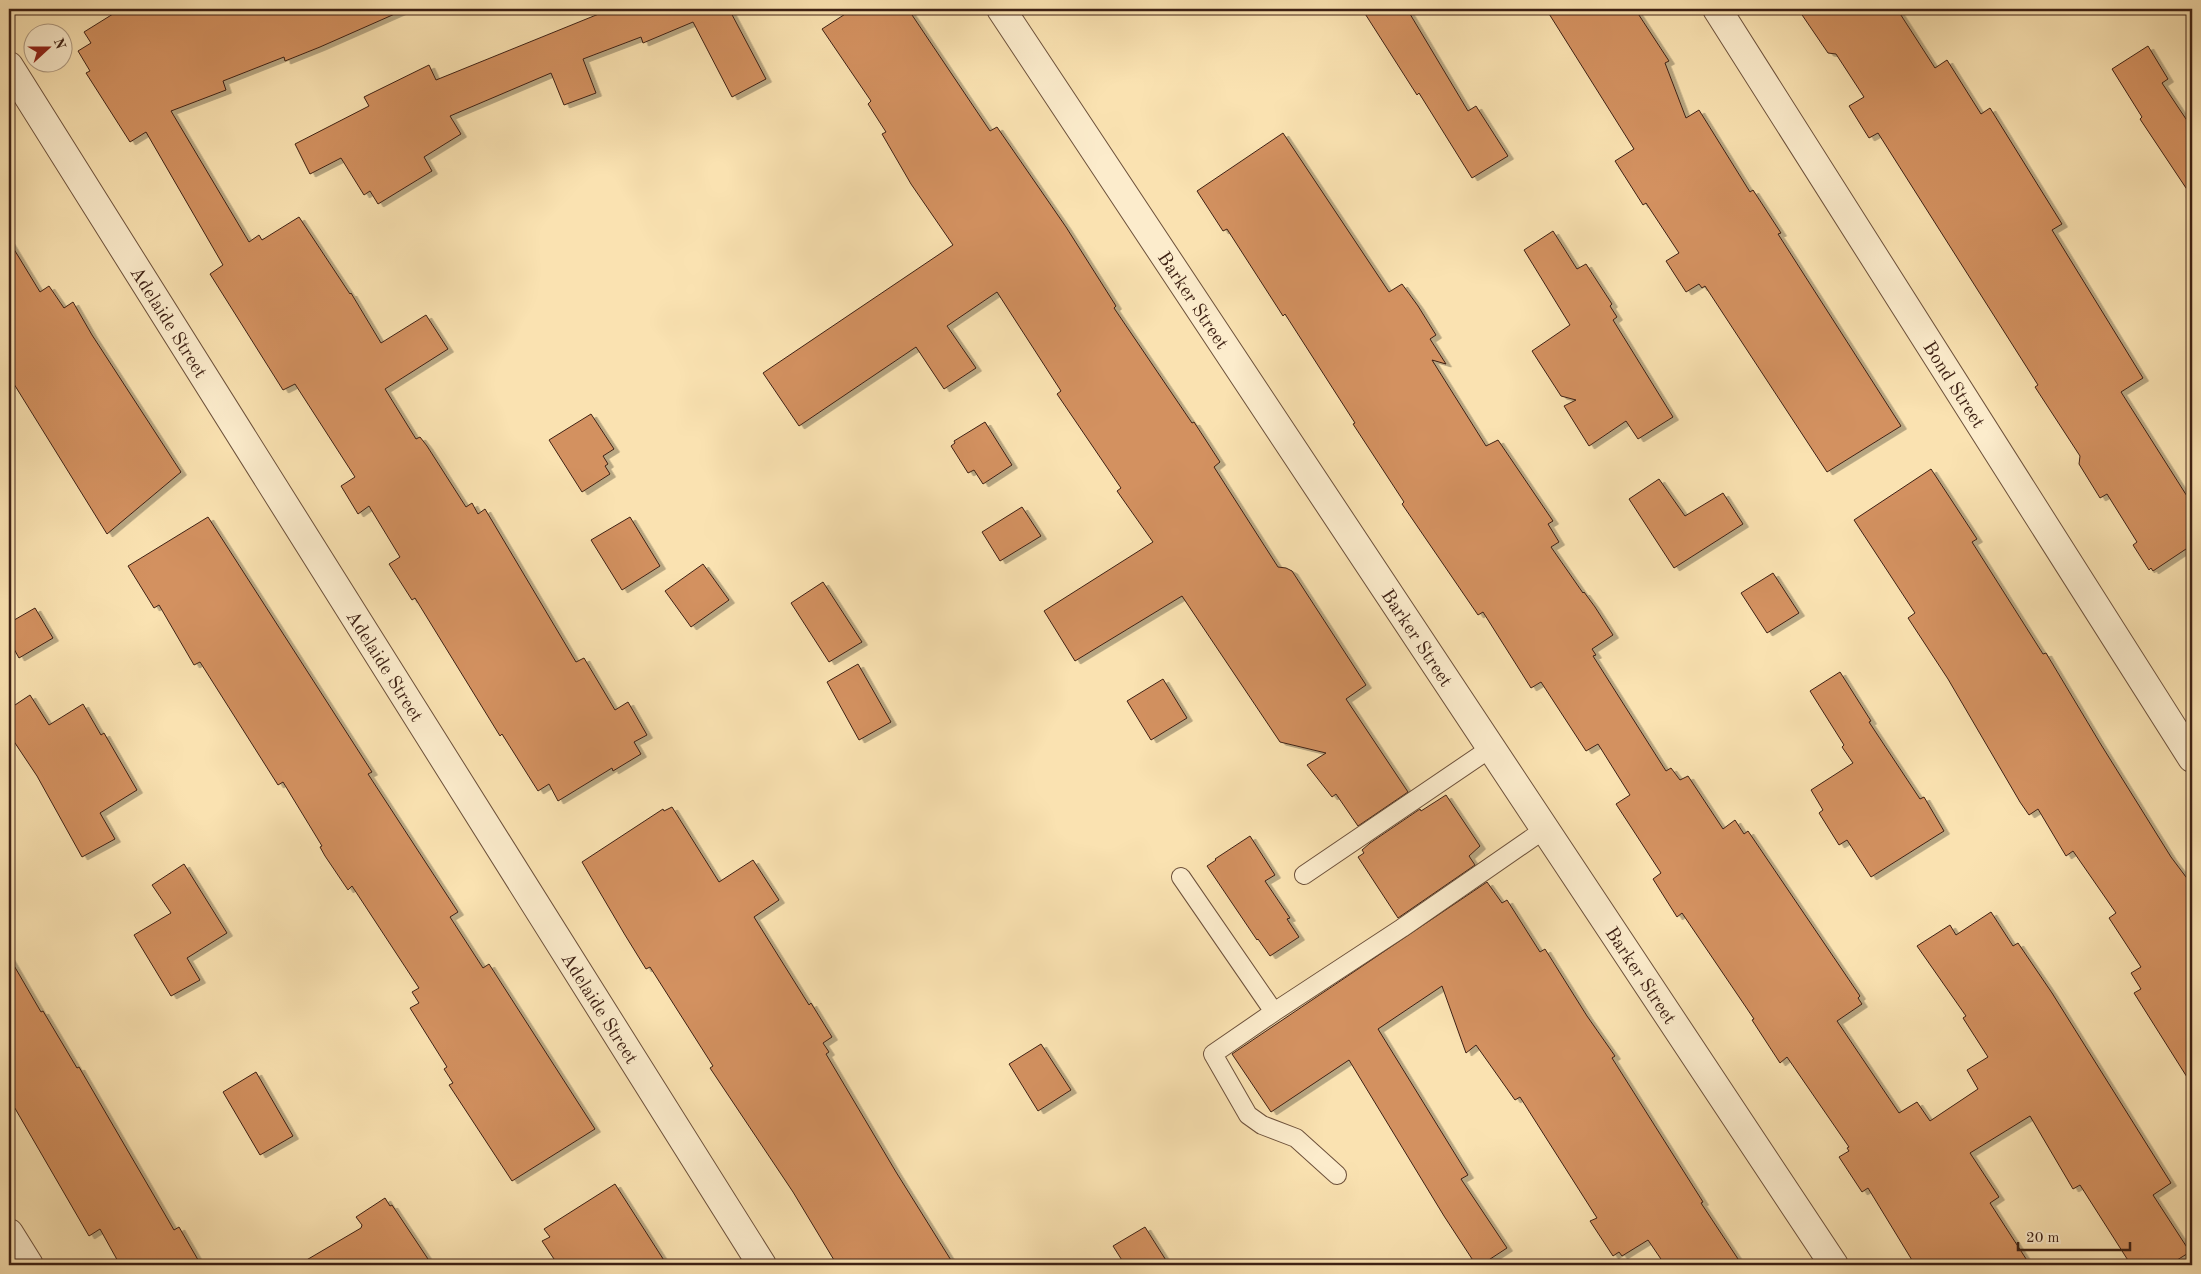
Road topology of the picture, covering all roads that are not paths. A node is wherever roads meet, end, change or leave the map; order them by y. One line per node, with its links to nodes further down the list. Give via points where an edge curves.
1 (1001, 9): 4 (street, Barker Street)
2 (1717, 9): 5 (street, Bond Street)
3 (9, 66): 13 (street, Adelaide Street)
4 (1491, 748): 6 (street, Barker Street); 7 (lane)
5 (2192, 758)
6 (1545, 829): 9 (lane); 14 (street, Barker Street)
7 (1304, 875)
8 (1181, 877): 9 (lane)
9 (1274, 1012): 10 (lane, via 1213,1054 1248,1115 1262,1125 1296,1138)
10 (1337, 1174)
11 (9, 1233): 12 (street)
12 (28, 1265)
13 (762, 1265)
14 (1834, 1265)

